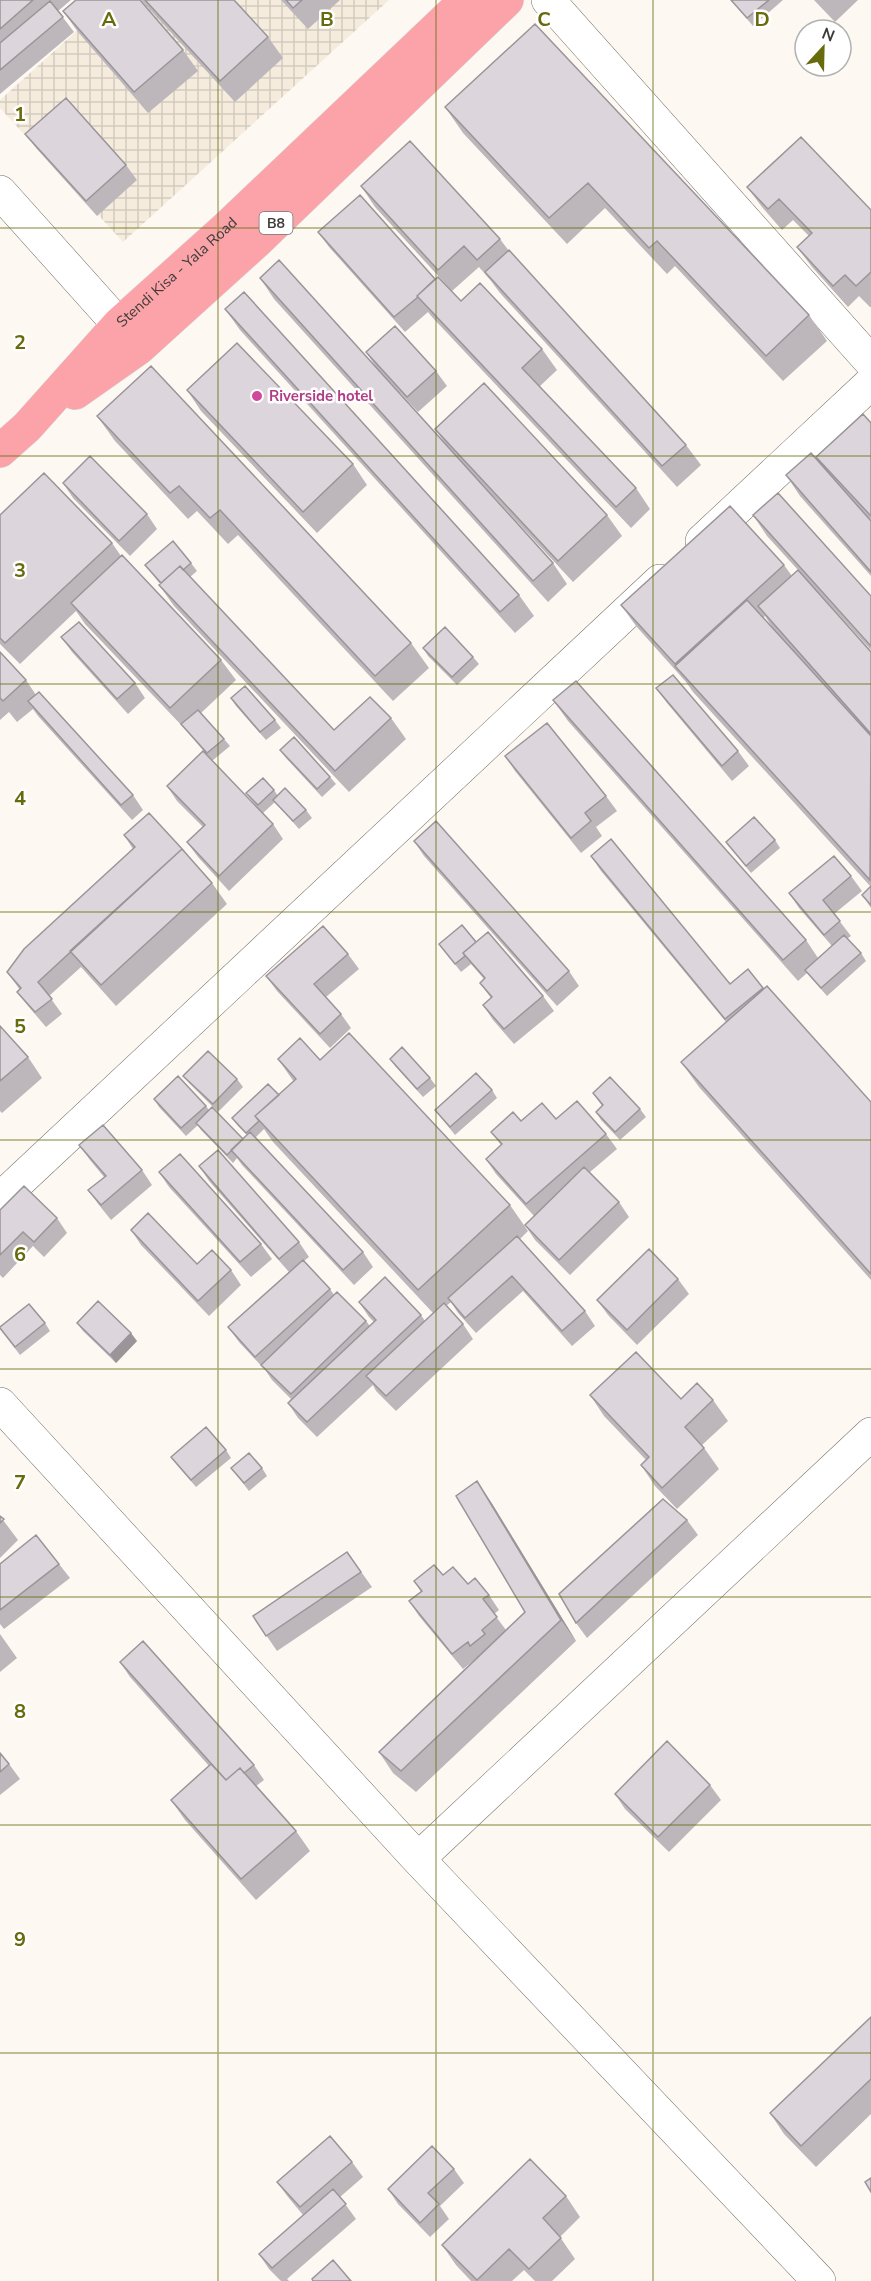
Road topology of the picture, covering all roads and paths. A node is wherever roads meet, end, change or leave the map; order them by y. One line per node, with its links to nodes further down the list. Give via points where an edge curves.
1 (466, 0): 5 (highway, Stendi Kisa - Yala Road / B8, via 225,229)
2 (507, 0): 5 (highway, B8, via 255,243)
3 (548, 0): 6 (street)
4 (0, 192): 5 (street)
5 (129, 336): 8 (highway, Stendi Kisa - Yala Road / B8)
6 (871, 362)
7 (871, 382): 9 (street)
8 (0, 451)
9 (0, 1199)
10 (0, 1404): 12 (street)
11 (871, 1434): 12 (street)
12 (418, 1859): 13 (street)
13 (819, 2281)

